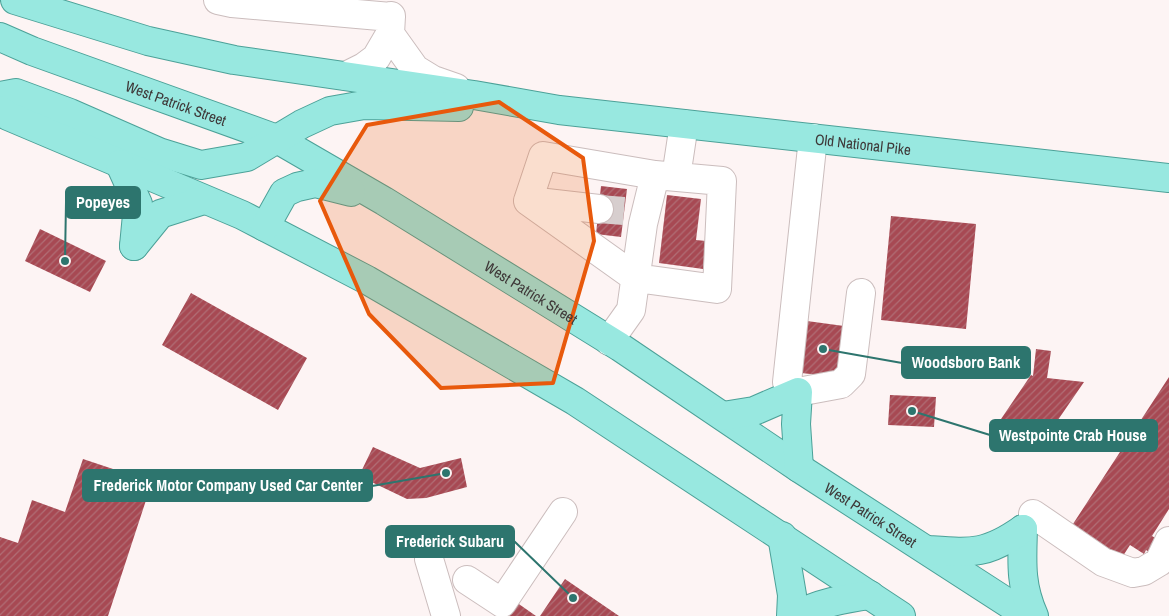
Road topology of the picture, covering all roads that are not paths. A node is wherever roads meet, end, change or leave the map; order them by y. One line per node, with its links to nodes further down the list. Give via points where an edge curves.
1 (15, 0): 5 (main road, via 187,51)
2 (218, 0): 3 (lane)
3 (391, 17): 5 (lane, via 376,58); 6 (lane, via 416,69 433,80)
4 (1, 40): 12 (main road, West Patrick Street)
5 (346, 76): 6 (main road)
6 (474, 95): 9 (main road)
7 (0, 96): 12 (main road, via 16,93 159,152 201,165 247,157)
8 (0, 110): 13 (main road)
9 (559, 110): 10 (main road, Old National Pike); 12 (main road, via 364,105 330,111)
10 (684, 124): 11 (main road, Old National Pike); 14 (lane)
11 (813, 138): 15 (main road, Old National Pike); 24 (lane, via 787,382)
12 (278, 139): 17 (main road, West Patrick Street)
13 (120, 164): 16 (main road); 16 (main road, via 138,204 134,246 160,214)
14 (666, 176): 18 (lane, via 543,156); 19 (lane); 21 (lane, via 722,181 717,290)
15 (1169, 178)
16 (204, 200): 20 (main road)
17 (384, 201): 20 (main road, via 315,183 284,193); 23 (main road, West Patrick Street)
18 (528, 201): 19 (lane); 21 (lane)
19 (623, 211): 21 (lane)
20 (265, 227): 29 (main road, via 367,280 575,401)
21 (636, 278): 23 (lane, via 631,310)
22 (861, 293): 24 (lane, via 851,374 841,384)
23 (610, 341): 25 (main road, West Patrick Street)
24 (798, 392): 25 (main road, via 754,411); 26 (main road)
25 (723, 416): 26 (main road, West Patrick Street)
26 (799, 468): 31 (main road, West Patrick Street)
27 (563, 512): 33 (lane, via 502,603)
28 (1034, 513): 30 (lane, via 1103,562 1133,573 1159,562); 31 (main road, via 1007,540 987,550 967,553); 40 (main road, via 1021,569)
29 (782, 536): 34 (main road); 36 (main road, via 792,595)
30 (1169, 541)
31 (926, 550): 39 (main road, West Patrick Street)
32 (429, 559): 35 (lane)
33 (467, 580)
34 (870, 595): 37 (main road, via 829,602); 38 (main road)
35 (446, 616)
36 (791, 616)
37 (796, 616)
38 (901, 616)
39 (1028, 616)
40 (1034, 616)

